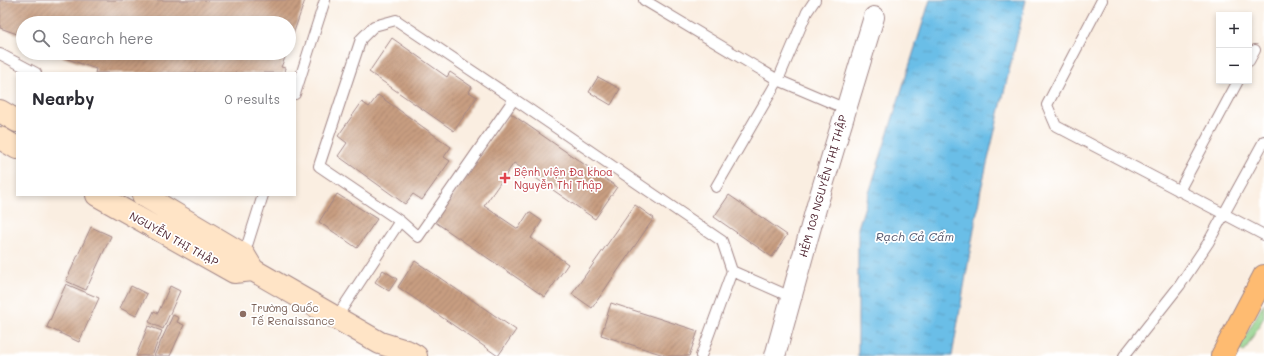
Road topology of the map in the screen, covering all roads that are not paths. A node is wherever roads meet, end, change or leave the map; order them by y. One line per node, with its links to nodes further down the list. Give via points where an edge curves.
1 (325, 0): 12 (lane)
2 (644, 0): 10 (lane)
3 (815, 0): 10 (lane, via 807,12)
4 (1102, 0): 21 (lane, via 1047,105 1056,126)
5 (874, 18): 14 (street, HẺM 103 NGUYỄN THỊ THẬP)
6 (1255, 50): 8 (lane)
7 (0, 54): 9 (lane)
8 (1252, 56)
9 (34, 72)
10 (778, 80): 14 (lane); 20 (lane)
11 (1236, 84): 21 (lane)
12 (296, 91)
13 (514, 99): 26 (lane, via 418,237); 26 (lane, via 396,20 374,26 361,39 319,166); 29 (lane, via 722,241)
14 (846, 109): 31 (street, HẺM 103 NGUYỄN THỊ THẬP)
15 (0, 111): 16 (main road)
16 (16, 120)
17 (0, 138): 19 (main road)
18 (1264, 141): 25 (lane)
19 (16, 147)
20 (716, 187)
21 (1179, 191): 25 (lane)
22 (99, 196): 28 (main road, NGUYỄN THỊ THẬP, via 234,272)
23 (144, 196): 28 (main road, NGUYỄN THỊ THẬP)
24 (261, 197): 28 (lane)
25 (1224, 214): 27 (lane); 37 (lane, via 1180,285)
26 (400, 222): 32 (lane)
27 (1264, 235)
28 (248, 263): 32 (main road, NGUYỄN THỊ THẬP)
29 (732, 270): 31 (lane); 35 (lane)
30 (1264, 276): 38 (main road)
31 (791, 297): 36 (street, HẺM 103 NGUYỄN THỊ THẬP)
32 (336, 318): 33 (main road, NGUYỄN THỊ THẬP)
33 (383, 350): 34 (main road, NGUYỄN THỊ THẬP, via 409,352)
34 (416, 356)
35 (701, 356)
36 (775, 356)
37 (1124, 356)
38 (1222, 356)

